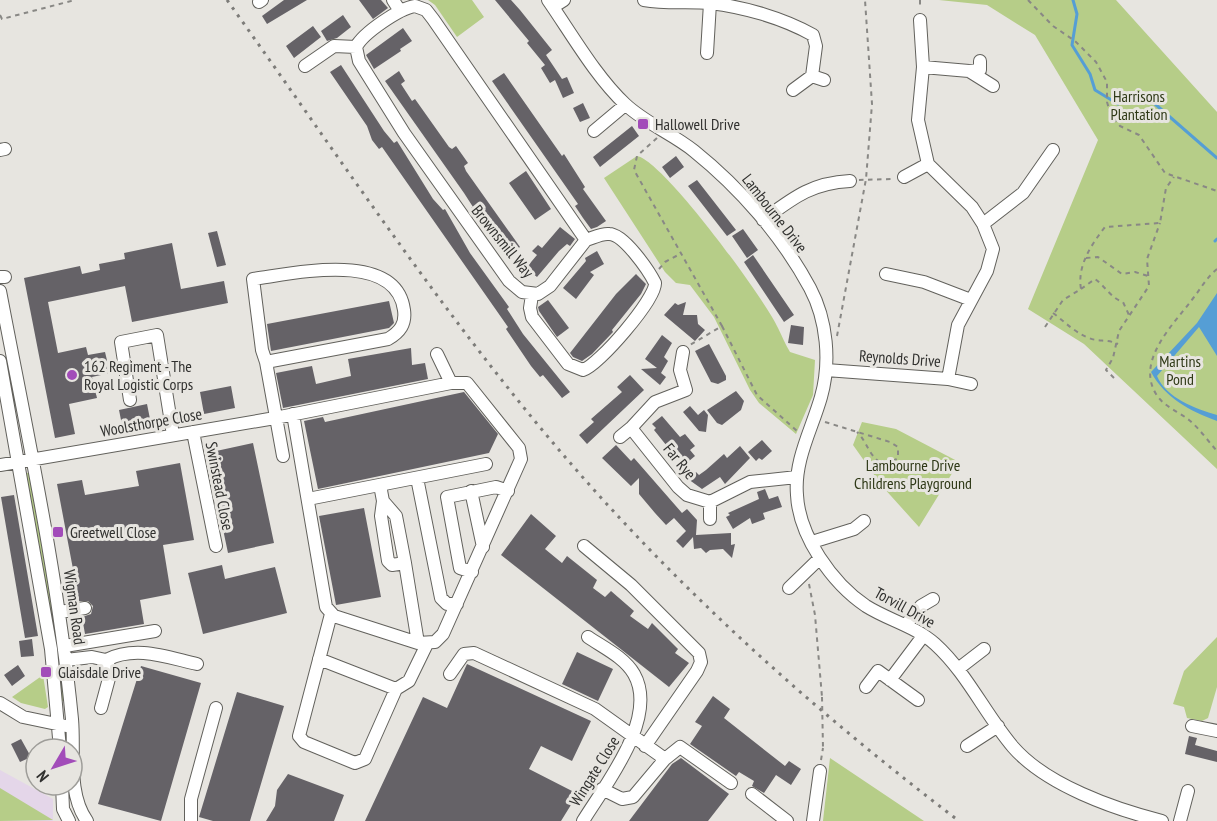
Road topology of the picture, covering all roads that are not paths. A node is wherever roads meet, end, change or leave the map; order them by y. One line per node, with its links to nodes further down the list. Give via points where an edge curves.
1 (393, 0): 7 (street)
2 (564, 0): 6 (street)
3 (644, 0): 4 (street)
4 (710, 3): 8 (street); 11 (street)
5 (774, 3): 8 (street)
6 (551, 4): 18 (street, Lambourne Drive)
7 (400, 11): 10 (street, via 363,37); 26 (street, via 420,7 433,18)
8 (768, 16): 17 (street, via 818,32 818,78)
9 (916, 27): 14 (street)
10 (357, 47): 13 (street, via 334,46); 29 (street, Brownsmill Way, via 362,67 462,217 509,280)
11 (706, 53)
12 (980, 61): 15 (street, via 980,70)
13 (304, 66)
14 (923, 67): 15 (street); 21 (street, via 918,120)
15 (969, 71): 16 (street)
16 (993, 86)
17 (793, 90)
18 (625, 105): 19 (street); 24 (street, Lambourne Drive, via 729,180)
19 (594, 131)
20 (1053, 150): 25 (street, via 1023,193)
21 (928, 164): 22 (street); 25 (street, via 972,207)
22 (904, 177)
23 (850, 181): 24 (street, via 809,188)
24 (763, 220): 35 (street, Lambourne Drive, via 801,273 820,309)
25 (983, 224): 30 (street, via 993,249 987,271)
26 (586, 240): 29 (street, Brownsmill Way, via 550,286); 29 (street, via 607,234 616,236 627,244 655,288 651,298 597,362 583,370 568,364 537,326 530,308)
27 (895, 271): 30 (street)
28 (0, 291): 47 (street, Wigman Road)
29 (532, 295)
30 (971, 300): 36 (street, via 958,325)
31 (683, 352): 42 (street, via 680,370 686,390 655,402)
32 (437, 354): 37 (street)
33 (0, 361): 48 (street, Wigman Road)
34 (266, 362): 34 (street, via 388,339 399,332 405,314 399,294 384,280 352,268 253,279); 41 (street)
35 (826, 370): 36 (street, Reynolds Drive); 52 (street, Lambourne Drive)
36 (948, 379): 38 (street, Reynolds Drive)
37 (451, 382): 40 (street, Woolsthorpe Close); 56 (street, via 462,381 472,387 519,448 519,467)
38 (971, 384)
39 (130, 400): 44 (street, via 121,342 157,335)
40 (293, 414): 41 (street, Woolsthorpe Close); 58 (street)
41 (275, 418): 43 (street, Woolsthorpe Close); 46 (street)
42 (632, 428): 45 (street); 59 (street, Far Rye, via 678,487 687,495)
43 (192, 432): 44 (street, Woolsthorpe Close); 63 (street, Swinstead Close)
44 (173, 435): 47 (street, Woolsthorpe Close)
45 (620, 437)
46 (283, 456)
47 (32, 459): 48 (street); 72 (street, Wigman Road)
48 (18, 461): 50 (street); 94 (street, Wigman Road, via 49,637)
49 (486, 464): 51 (street)
50 (0, 465)
51 (450, 471): 53 (street); 57 (street)
52 (797, 477): 59 (street, via 750,482); 62 (street, Torvill Drive, via 796,497)
53 (417, 478): 54 (street); 70 (street, via 441,598 445,603)
54 (380, 485): 58 (street); 78 (street, via 388,561 392,565 405,563)
55 (471, 491): 56 (street, via 496,487); 57 (street); 65 (street)
56 (508, 491): 65 (street)
57 (455, 494): 67 (street, via 447,500 460,568)
58 (308, 499): 73 (street, via 324,602)
59 (710, 502): 60 (street)
60 (710, 519)
61 (864, 521): 62 (street, via 854,529)
62 (812, 542): 66 (street, Torvill Drive)
63 (216, 546)
64 (584, 546): 102 (street, via 631,585 699,653 700,662)
65 (483, 547): 67 (street)
66 (820, 558): 68 (street); 74 (street, Torvill Drive, via 867,606)
67 (471, 572): 70 (street)
68 (789, 588)
69 (933, 598): 74 (street, via 916,610)
70 (457, 604): 78 (street, via 443,634 435,642)
71 (85, 608): 72 (street)
72 (60, 612): 79 (street, Wigman Road)
73 (331, 614): 78 (street); 81 (street)
74 (906, 625): 76 (street, Torvill Drive)
75 (155, 631): 79 (street)
76 (923, 636): 85 (street, Torvill Drive, via 934,642); 87 (street)
77 (588, 637): 100 (street, via 624,661 635,675 641,695)
78 (422, 643): 89 (street, via 409,681)
79 (65, 646): 82 (street, Wigman Road)
80 (984, 649): 85 (street)
81 (319, 658): 89 (street); 89 (street, via 299,736 304,742 356,763 365,759)
82 (66, 660): 83 (street); 97 (street, Wigman Road)
83 (106, 660): 84 (street, via 135,651); 92 (street, via 111,671)
84 (197, 664)
85 (958, 669): 95 (street, Torvill Drive)
86 (450, 674): 100 (street, Wingate Close, via 464,654 474,653 578,700)
87 (890, 680): 88 (street, via 878,671); 90 (street)
88 (866, 687)
89 (396, 689)
90 (918, 700)
91 (0, 704): 94 (street, via 23,717)
92 (101, 708)
93 (216, 708): 112 (street, via 191,799)
94 (59, 726): 97 (street); 99 (street, Wigman Road)
95 (998, 726): 101 (street); 109 (street, Torvill Drive, via 1013,748 1037,768)
96 (1192, 726): 98 (street)
97 (73, 727): 111 (street, Wigman Road, via 76,800)
98 (1216, 728)
99 (59, 737)
100 (634, 738): 102 (street, Wingate Close); 105 (street, Wingate Close)
101 (967, 746)
102 (655, 753): 104 (street, via 685,748); 105 (street, via 633,797 622,799)
103 (820, 771): 115 (street)
104 (731, 783)
105 (602, 789): 113 (street, Wingate Close)
106 (1188, 791): 117 (street)
107 (752, 794): 114 (street)
108 (62, 797): 110 (street, Wigman Road, via 63,809)
109 (1133, 818): 116 (street, Torvill Drive)
110 (70, 821): 111 (street, Wigman Road, via 80,817)
111 (87, 821)
112 (191, 821)
113 (583, 821)
114 (787, 821)
115 (813, 821)
116 (1162, 821)
117 (1180, 821)

